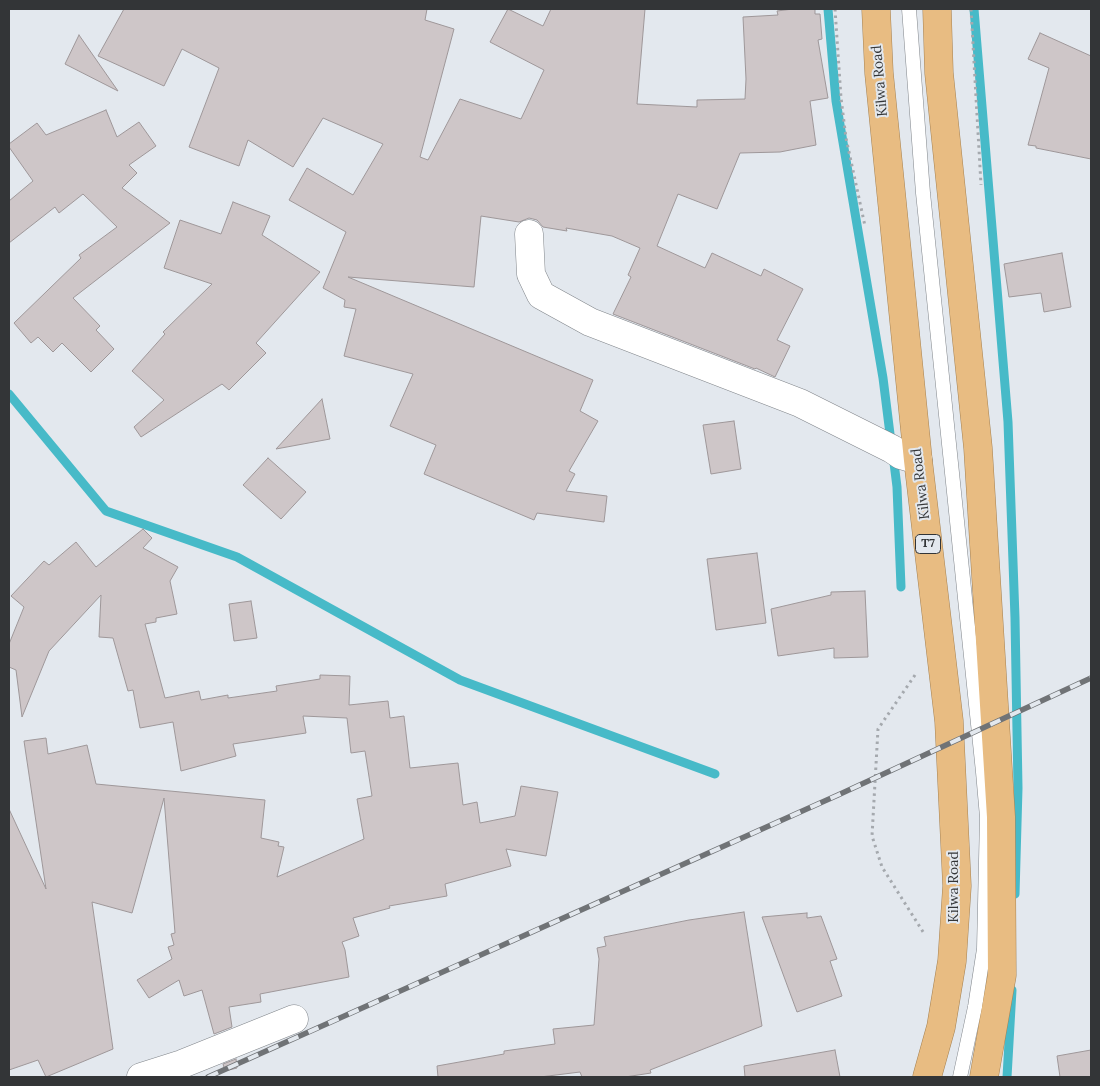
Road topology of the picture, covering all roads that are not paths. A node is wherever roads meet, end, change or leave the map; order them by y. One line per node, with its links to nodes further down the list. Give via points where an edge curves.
1 (876, 9): 5 (highway, Kilwa Road / T7, via 879,74)
2 (909, 9): 10 (lane, via 923,193 987,817 984,949)
3 (937, 9): 11 (highway, via 939,73 978,448 1001,817 1002,975)
4 (528, 234): 5 (street, via 531,274 541,294 590,322 800,403 901,455)
5 (918, 460): 9 (highway, Kilwa Road / T7, via 949,720 957,886 952,961 941,1027)
6 (294, 1019): 7 (street)
7 (183, 1071): 8 (street)
8 (141, 1077)
9 (927, 1077)
10 (960, 1077)
11 (984, 1077)

